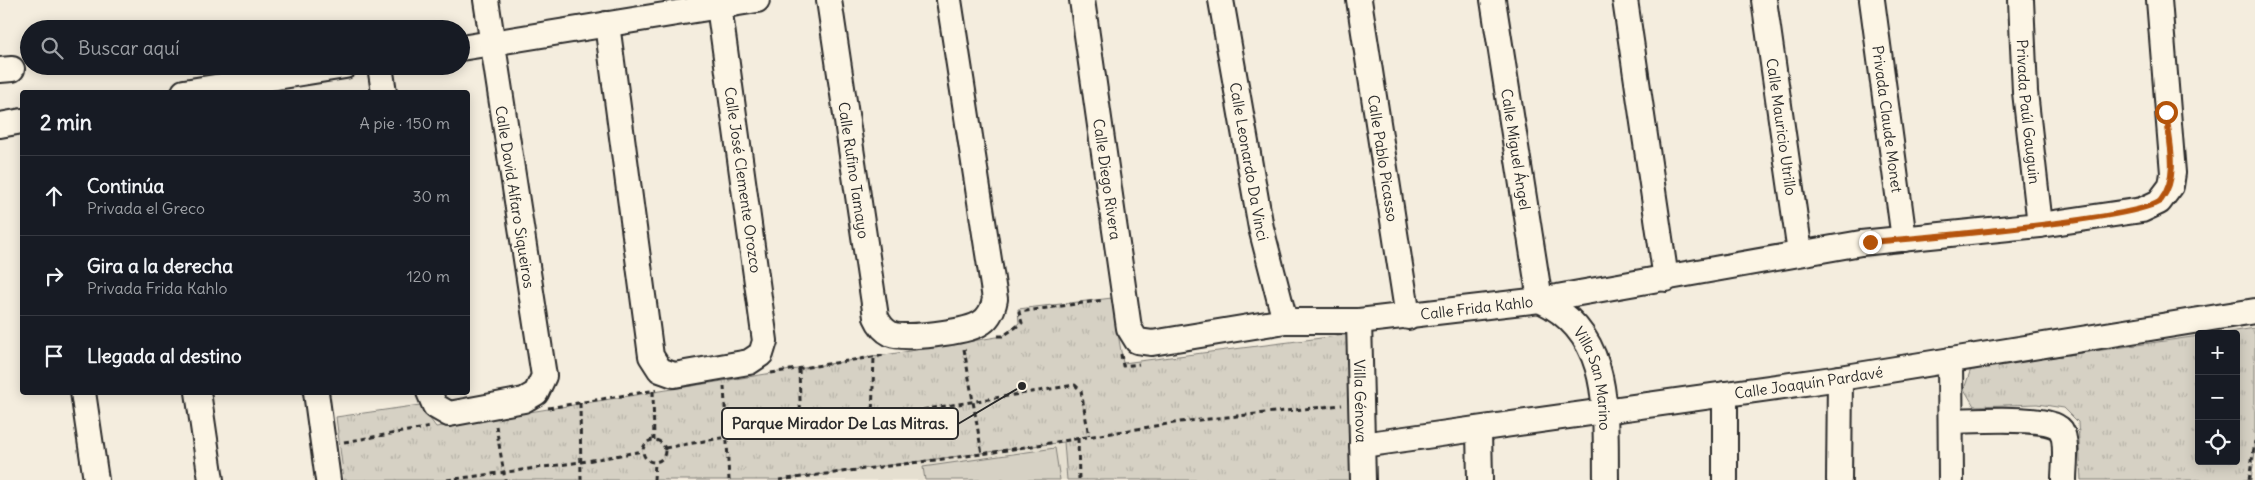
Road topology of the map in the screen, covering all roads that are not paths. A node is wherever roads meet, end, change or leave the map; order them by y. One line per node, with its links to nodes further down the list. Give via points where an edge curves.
1 (486, 0): 16 (street, Calle David Alfaro Siqueiros)
2 (757, 0): 14 (street)
3 (829, 0): 4 (street, Calle Rufino Tamayo, via 876,317 880,326 901,337 957,331 978,325 991,313 995,299)
4 (949, 0)
5 (1082, 0): 34 (street, Calle Diego Rivera, via 1129,328)
6 (1221, 0): 32 (street, Calle Leonardo Da Vinci, via 1261,228)
7 (1359, 0): 31 (street, Calle Pablo Picasso)
8 (1492, 0): 29 (street, Calle Miguel Ángel)
9 (1625, 0): 28 (street)
10 (1764, 0): 27 (street, Calle Mauricio Utrillo)
11 (1872, 0): 26 (street, Privada Claude Monet)
12 (2021, 0): 25 (street, Privada Paúl Gauguin, via 2025,92)
13 (2159, 0): 25 (street, Calle Frida Kahlo, via 2173,173 2170,186 2159,202 2142,210)
14 (719, 6): 15 (street); 15 (street, Calle José Clemente Orozco, via 765,341 760,354 749,362 657,380 651,356)
15 (607, 24): 16 (street)
16 (491, 43): 17 (street); 41 (street, Calle David Alfaro Siqueiros, via 544,376 536,393 524,400 449,414)
17 (470, 46)
18 (310, 75): 20 (street)
19 (381, 75): 22 (street)
20 (268, 86): 21 (street)
21 (212, 90)
22 (384, 90)
23 (20, 121): 24 (street)
24 (0, 125)
25 (2040, 225): 26 (street, Calle Frida Kahlo)
26 (1904, 239): 27 (street, Calle Frida Kahlo)
27 (1800, 253): 28 (street, Calle Frida Kahlo)
28 (1666, 278): 29 (street, Calle Frida Kahlo)
29 (1540, 300): 31 (street, Calle Frida Kahlo); 42 (street, Villa San Marino, via 1570,318 1588,341 1597,362)
30 (2255, 311): 35 (street, Calle Joaquín Pardavé)
31 (1408, 317): 33 (street, Calle Frida Kahlo)
32 (1285, 321): 33 (street, Calle Frida Kahlo); 34 (street, Calle Frida Kahlo)
33 (1359, 321): 45 (street, Villa Génova)
34 (1147, 353)
35 (1950, 360): 36 (street, Calle Joaquín Pardavé); 43 (street)
36 (1840, 378): 37 (street, Calle Joaquín Pardavé); 53 (street)
37 (1725, 394): 42 (street, Calle Joaquín Pardavé); 52 (street)
38 (83, 395): 46 (street)
39 (198, 395): 47 (street)
40 (316, 395): 48 (street)
41 (432, 399)
42 (1605, 410): 44 (street, Calle Joaquín Pardavé); 51 (street, Villa San Marino)
43 (1951, 421): 54 (street); 55 (street, via 2040,421 2055,425 2064,438)
44 (1479, 430): 45 (street, Calle Joaquín Pardavé); 50 (street)
45 (1362, 445): 49 (street, Villa Génova)
46 (96, 480)
47 (211, 480)
48 (328, 480)
49 (1364, 480)
50 (1480, 480)
51 (1606, 480)
52 (1725, 480)
53 (1839, 480)
54 (1951, 480)
55 (2064, 480)

